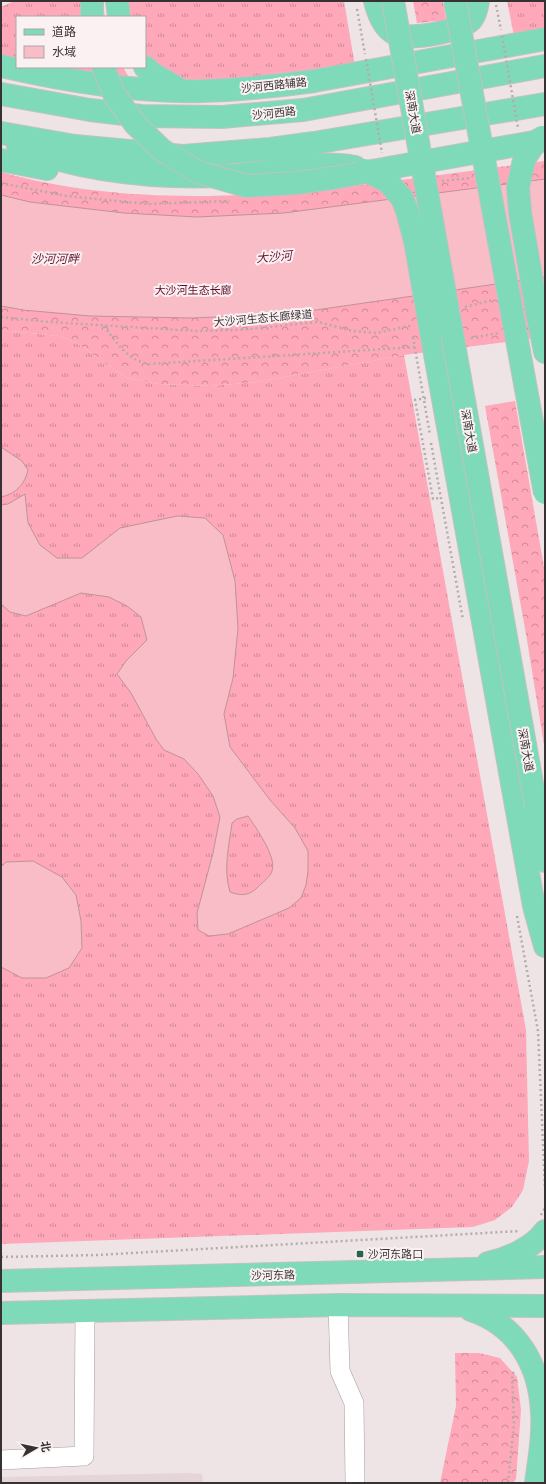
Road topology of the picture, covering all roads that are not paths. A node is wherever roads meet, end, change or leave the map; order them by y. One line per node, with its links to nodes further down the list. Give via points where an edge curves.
1 (92, 1): 9 (main road)
2 (117, 1): 10 (main road)
3 (388, 1): 13 (main road, bridge)
4 (394, 1): 13 (main road, 深南大道, bridge)
5 (455, 1): 12 (main road, bridge)
6 (458, 1): 12 (main road, bridge)
7 (478, 1): 8 (main road, via 473,18 466,24 450,30 406,36 388,29)
8 (366, 2)
9 (92, 16)
10 (119, 16)
11 (545, 39): 18 (main road, 沙河西路辅路, via 292,84)
12 (461, 40): 27 (main road, bridge)
13 (401, 45): 28 (main road, 深南大道, bridge)
14 (1, 66): 18 (main road, 沙河西路辅路, via 80,82)
15 (545, 66): 19 (main road, 沙河西路, via 303,110 222,117 141,116)
16 (103, 68): 25 (main road, bridge, via 114,94 135,124 162,150 198,172)
17 (146, 68): 18 (main road)
18 (184, 91)
19 (1, 94)
20 (545, 104): 21 (main road, via 307,144 183,156 75,146)
21 (1, 133)
22 (544, 137): 25 (main road, bridge, via 333,178); 26 (main road, bridge, via 532,147 524,160 518,187 520,212)
23 (1, 139): 29 (main road, bridge, via 52,160 97,170 149,176 238,175 327,163 355,167 387,181 402,198 413,233 428,333 534,906)
24 (1, 160): 25 (main road, bridge, via 57,172 111,179 194,186)
25 (246, 186)
26 (545, 352)
27 (545, 493)
28 (545, 861)
29 (545, 946)
30 (536, 1225): 32 (main road, via 529,1245 514,1254 494,1262)
31 (545, 1267): 32 (main road, 沙河东路)
32 (452, 1270): 33 (main road, 沙河东路)
33 (1, 1281)
34 (338, 1305): 36 (main road); 37 (main road); 40 (lane, via 340,1371 354,1403)
35 (545, 1306): 36 (main road)
36 (462, 1307): 41 (main road, via 486,1315 503,1326 528,1356 535,1372 543,1414)
37 (85, 1311): 38 (main road); 39 (lane, via 84,1456)
38 (1, 1313)
39 (1, 1460)
40 (355, 1483)
41 (536, 1483)

